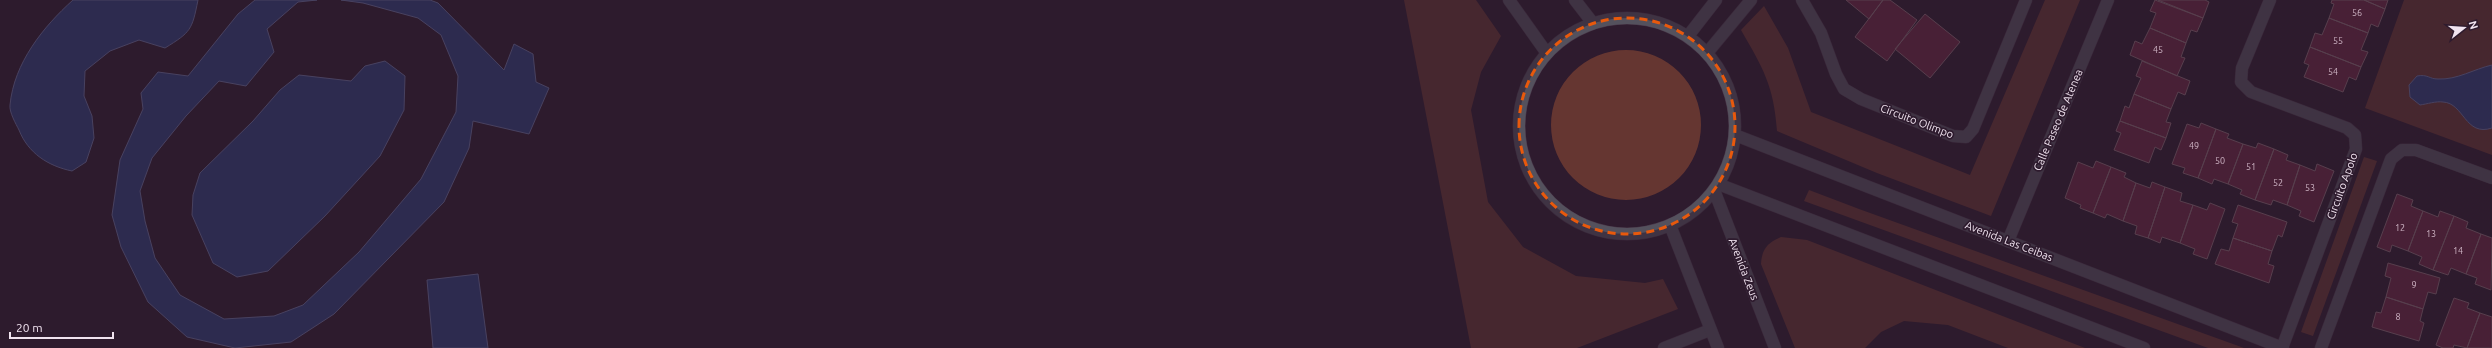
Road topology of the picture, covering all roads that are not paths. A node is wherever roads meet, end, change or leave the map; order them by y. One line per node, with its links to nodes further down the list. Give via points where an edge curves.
1 (1509, 0): 11 (street)
2 (1575, 0): 9 (street)
3 (1716, 0): 10 (street)
4 (1751, 0): 12 (street)
5 (1802, 0): 6 (street, Circuito Olimpo, via 1821,33 1844,89 1860,99 1953,136 1966,137 1973,129)
6 (2026, 0)
7 (2108, 0): 17 (street, Calle Paseo de Atenea)
8 (2270, 0): 23 (street, Circuito Apolo, via 2242,68 2241,82 2251,92 2347,128 2356,135 2356,148)
9 (1592, 22): 10 (street, via 1642,18); 11 (street, via 1567,34)
10 (1688, 36): 12 (street)
11 (1546, 52): 16 (street, via 1527,83 1519,119 1523,155 1539,188 1565,214 1598,230 1634,234)
12 (1707, 53): 13 (street, via 1724,77 1733,105)
13 (1735, 135): 15 (street, via 1730,160); 17 (street, Avenida Las Ceibas)
14 (2492, 178): 24 (street, via 2416,150 2402,150 2391,160)
15 (1716, 187): 16 (street, via 1694,211); 21 (street, Avenida Zeus); 22 (street)
16 (1670, 225): 18 (street)
17 (2008, 241): 23 (street, Avenida Las Ceibas)
18 (1710, 330): 19 (street); 20 (street)
19 (1664, 348)
20 (1718, 348)
21 (1775, 348)
22 (2144, 348)
23 (2283, 348)
24 (2321, 348)

